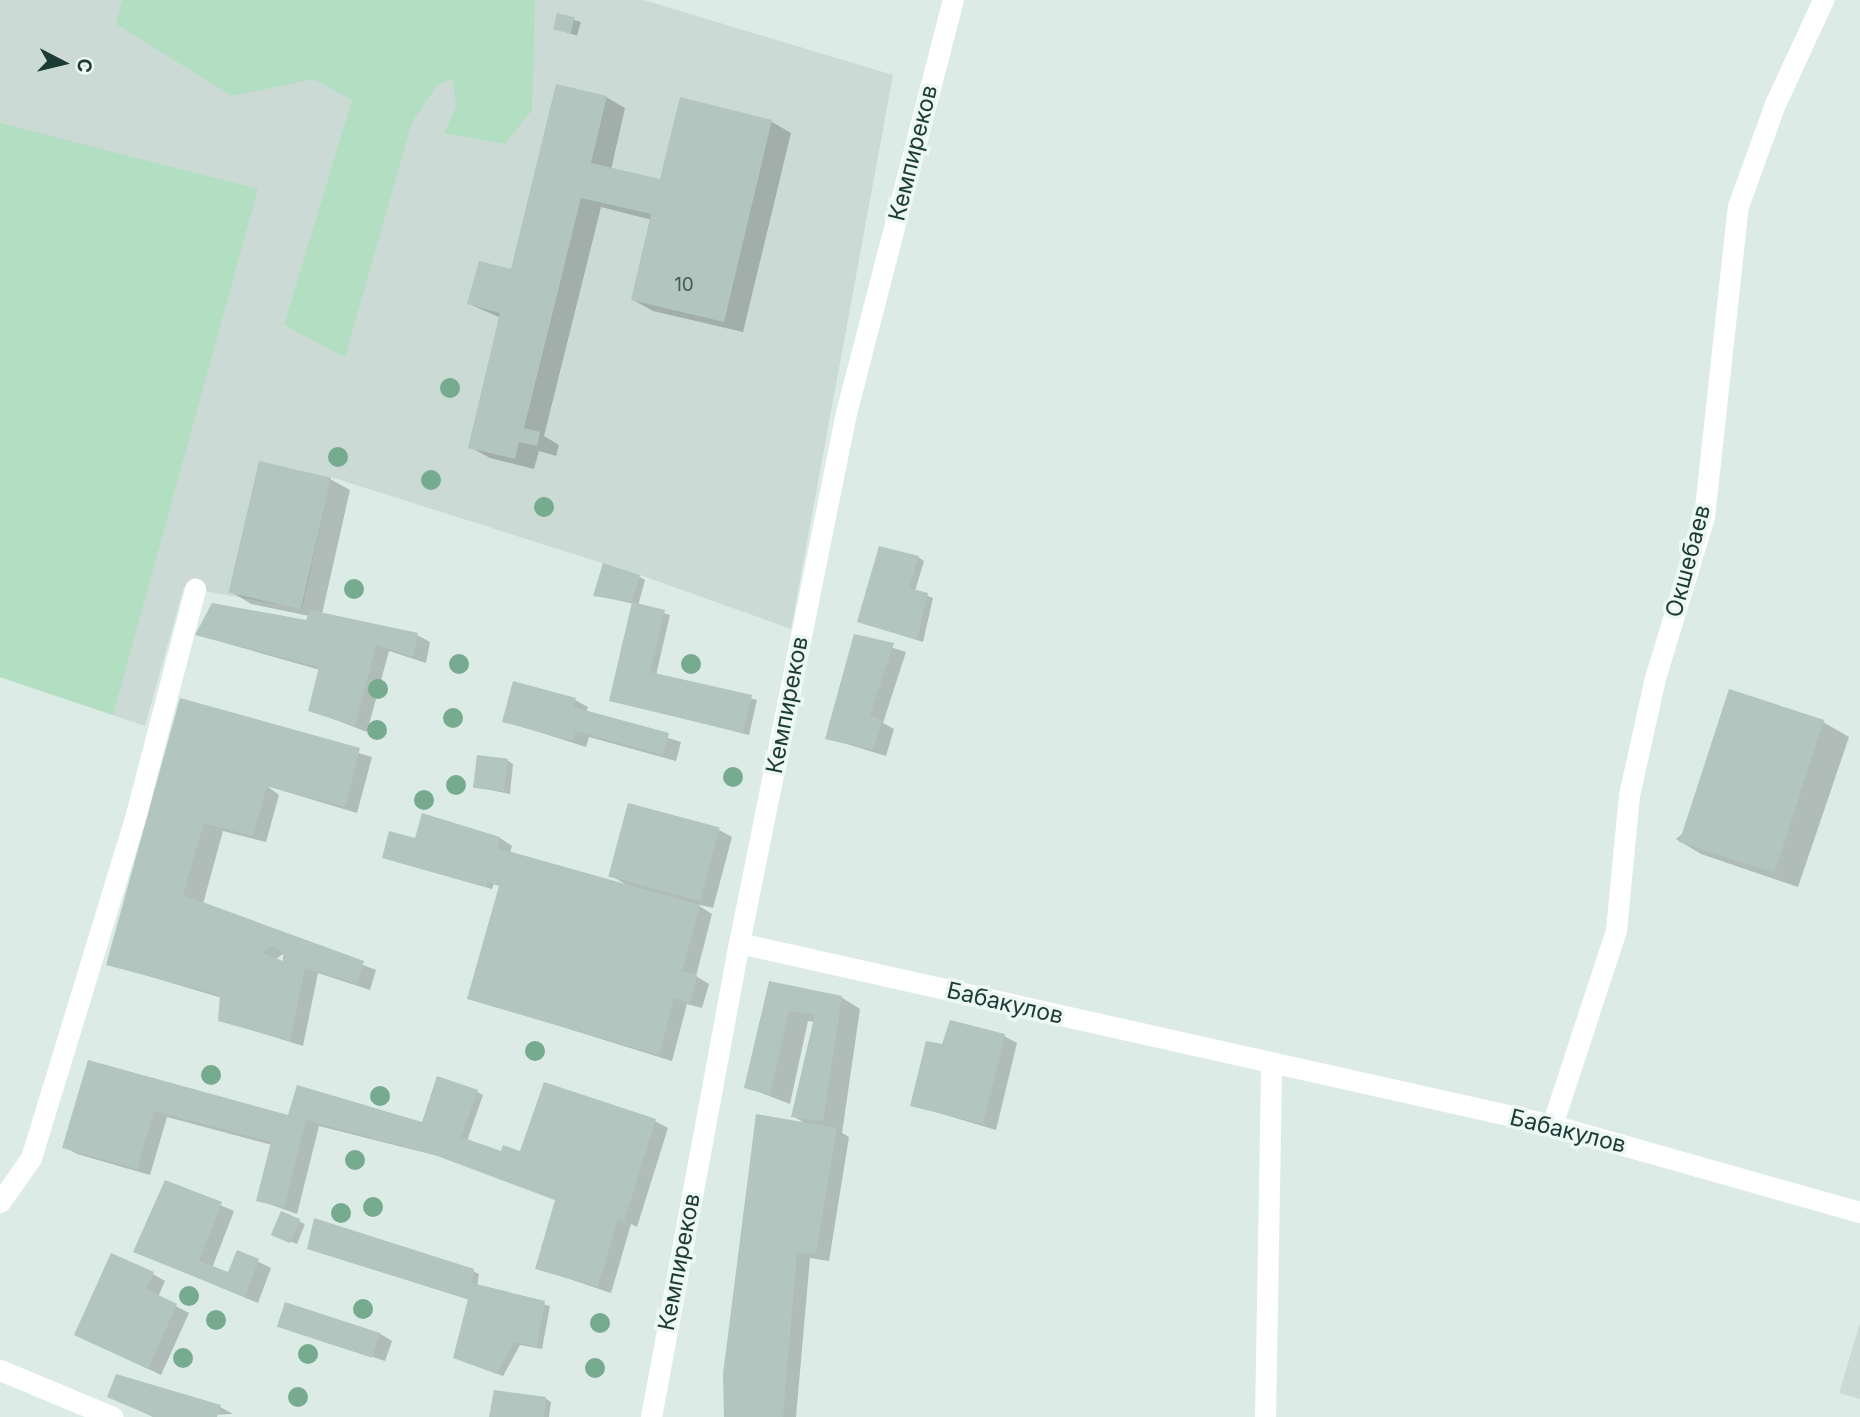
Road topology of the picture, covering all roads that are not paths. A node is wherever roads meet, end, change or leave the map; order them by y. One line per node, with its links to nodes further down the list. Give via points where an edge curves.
1 (953, 0): 4 (street, Кемпиреков, via 846,414)
2 (1823, 0): 6 (street, Окшебаев, via 1774,104 1738,206 1704,517 1655,678 1629,795 1616,930)
3 (195, 589): 7 (street, via 135,814 31,1158)
4 (739, 943): 5 (street, Бабакулов); 11 (street, Кемпиреков)
5 (1272, 1064): 6 (street, Бабакулов); 12 (street)
6 (1552, 1125): 8 (street, Бабакулов)
7 (0, 1202)
8 (1860, 1212)
9 (0, 1370): 10 (street)
10 (113, 1417)
11 (651, 1417)
12 (1265, 1417)

